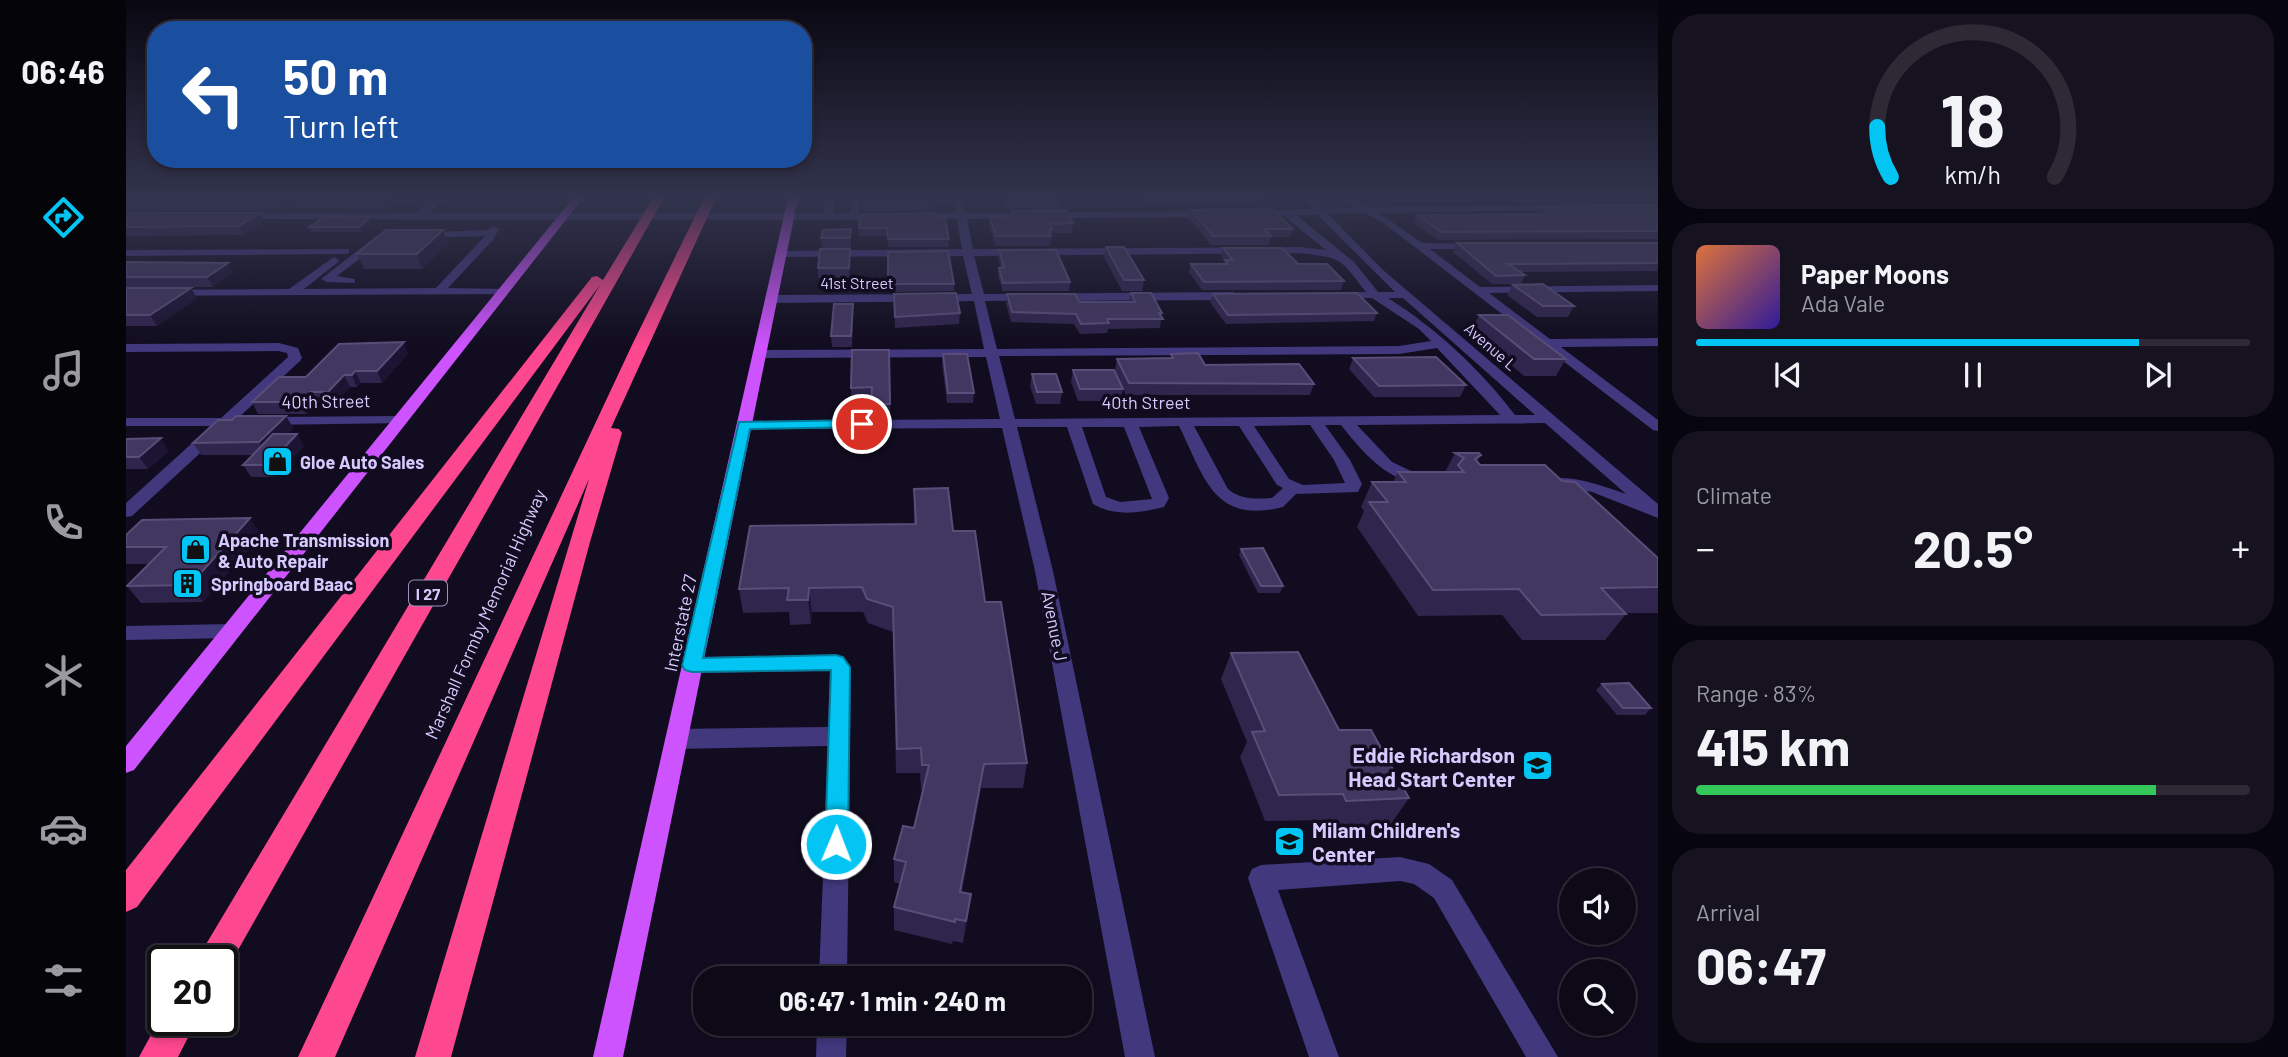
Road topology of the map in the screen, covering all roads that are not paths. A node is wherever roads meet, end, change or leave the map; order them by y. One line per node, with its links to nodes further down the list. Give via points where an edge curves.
1 (350, 247): 13 (street)
2 (366, 247): 18 (street, via 327,279)
3 (480, 247): 19 (street)
4 (538, 247): 23 (main road)
5 (624, 247): 67 (highway)
6 (629, 247): 68 (highway, I 27)
7 (687, 247): 36 (highway, Marshall Formby Memorial Highway)
8 (782, 247): 16 (main road, Interstate 27)
9 (967, 247): 15 (street, Avenue J)
10 (1329, 247): 17 (street)
11 (1353, 247): 29 (street, Avenue L)
12 (1423, 247): 21 (street, Avenue L)
13 (345, 251): 14 (street); 24 (street)
14 (126, 253)
15 (968, 253): 16 (street); 17 (street, via 1299,250); 31 (street, Avenue J)
16 (780, 254): 32 (main road, Interstate 27)
17 (1337, 254): 28 (street)
18 (334, 281): 19 (street); 25 (street)
19 (449, 281): 22 (street)
20 (1658, 288): 21 (street)
21 (1477, 290): 35 (street, Avenue L)
22 (439, 291): 23 (street); 25 (street)
23 (503, 291): 44 (main road)
24 (292, 292): 25 (street); 26 (street)
25 (321, 292)
26 (126, 293)
27 (1320, 295): 28 (street)
28 (1375, 295): 29 (street); 34 (street, via 1423,326)
29 (1405, 295): 43 (street, Avenue L)
30 (1252, 296): 31 (street, 41st Street)
31 (980, 297): 32 (street, 41st Street); 38 (street, Avenue J)
32 (771, 299): 39 (main road, Interstate 27)
33 (1658, 342): 35 (street)
34 (1437, 343): 38 (street, via 1399,349); 42 (street)
35 (1548, 343): 40 (street, Avenue L)
36 (640, 345): 73 (highway, Marshall Formby Memorial Highway); 74 (highway, via 579,542)
37 (126, 348): 50 (street, via 279,347 293,351 295,358)
38 (993, 353): 39 (street); 51 (street, Avenue J)
39 (759, 354): 54 (main road, Interstate 27)
40 (1637, 410): 41 (street); 55 (street, Avenue L)
41 (1658, 410)
42 (1511, 419): 43 (street, 40th Street); 46 (street, 40th Street)
43 (1549, 419): 60 (street, Avenue L)
44 (400, 420): 50 (street, 40th Street); 61 (main road)
45 (1314, 420): 46 (street, 40th Street); 48 (street, 40th Street); 58 (street, via 1354,484 1331,490)
46 (1345, 420): 57 (street, via 1387,467 1401,476)
47 (1184, 421): 48 (street, 40th Street); 53 (street, 40th Street); 58 (street, via 1228,499 1278,503)
48 (1243, 421): 58 (street, via 1283,482)
49 (126, 422): 50 (street, 40th Street)
50 (224, 422): 59 (street)
51 (1010, 422): 52 (street, 40th Street); 54 (street, 40th Street); 77 (street, Avenue J, via 1047,584)
52 (1073, 422): 53 (street, 40th Street); 53 (street, via 1100,500 1117,507 1158,503 1161,498)
53 (1130, 422)
54 (744, 425): 63 (main road, Interstate 27)
55 (1658, 427)
56 (1538, 482): 60 (street, via 1588,486)
57 (1432, 483)
58 (1292, 488)
59 (126, 512)
60 (1656, 512)
61 (231, 631): 62 (street); 66 (main road)
62 (126, 633)
63 (692, 665): 64 (street, via 836,663 841,671); 65 (main road, Interstate 27)
64 (839, 736): 65 (street); 69 (street)
65 (676, 739): 75 (main road, Interstate 27)
66 (126, 763)
67 (126, 896)
68 (222, 945)
69 (833, 966)
70 (169, 1036): 72 (highway)
71 (832, 1036): 76 (street)
72 (157, 1057)
73 (316, 1057)
74 (433, 1057)
75 (608, 1057)
76 (831, 1057)
77 (1140, 1057)
78 (1324, 1057): 79 (street, via 1261,878 1400,869 1420,873 1443,889)
79 (1543, 1057)

